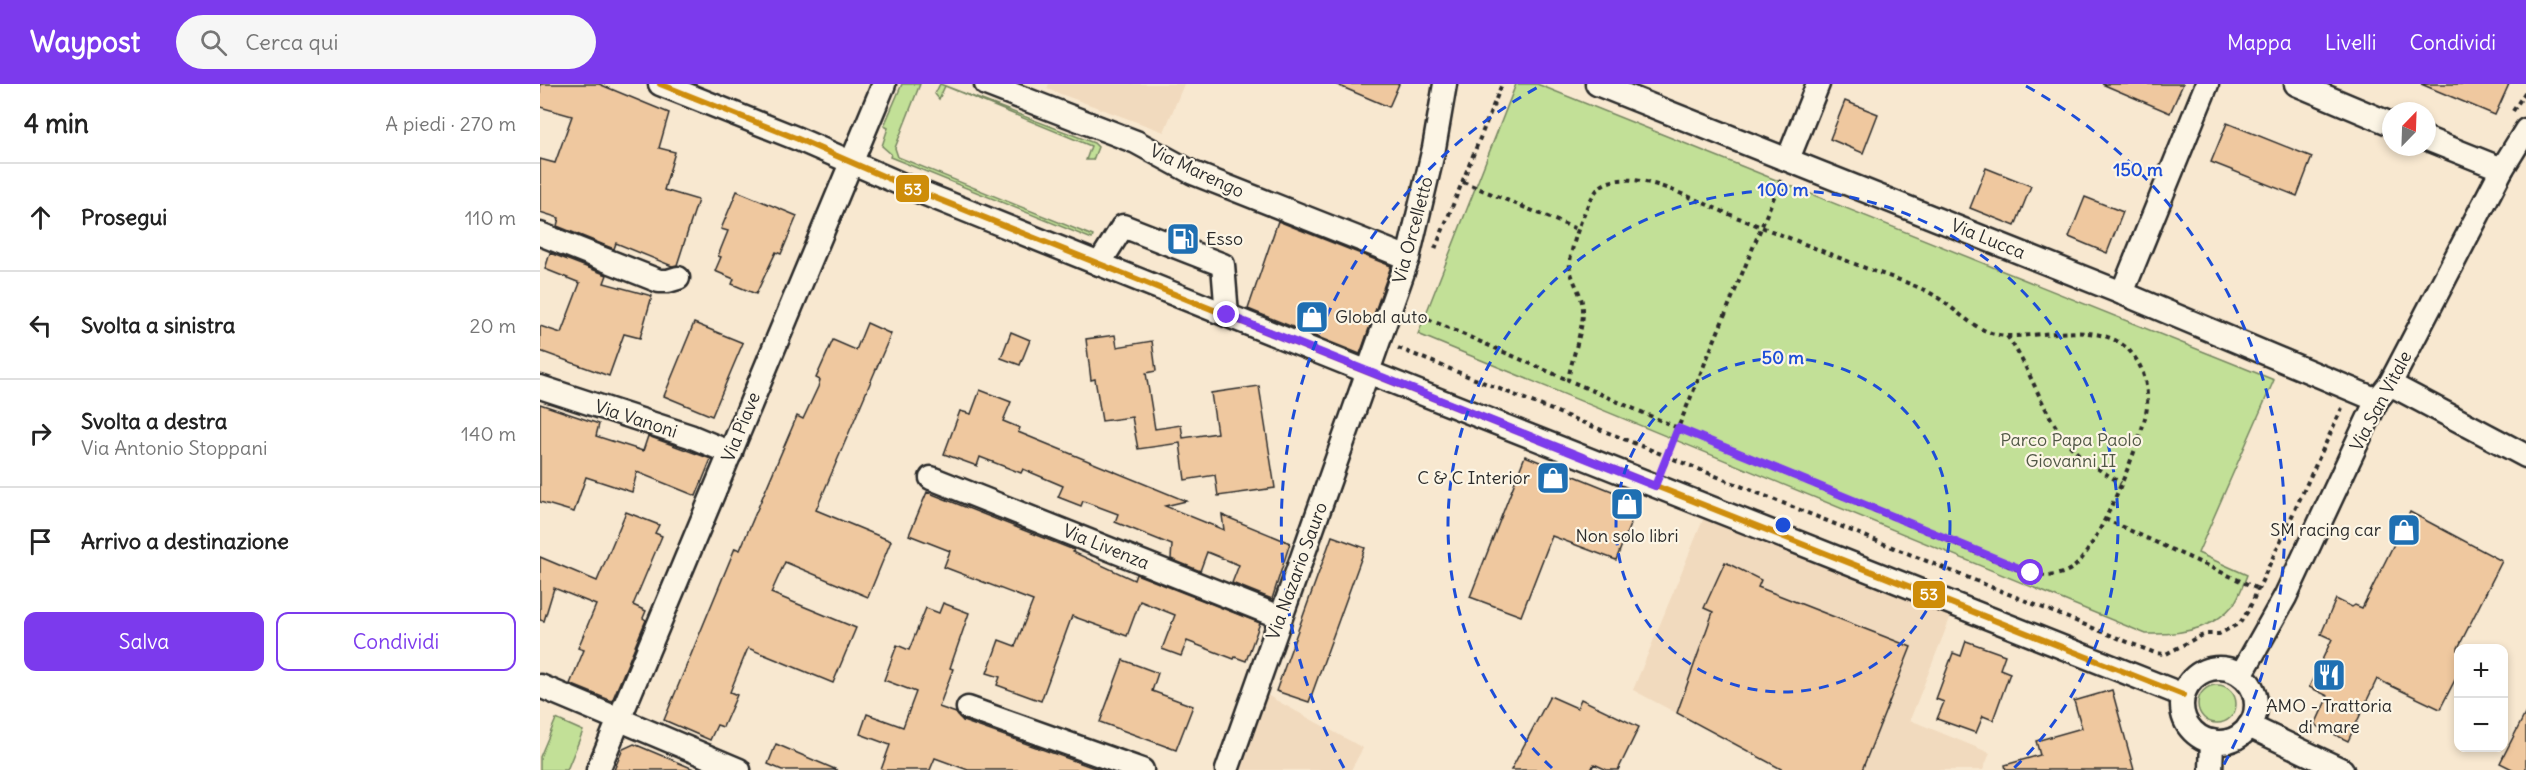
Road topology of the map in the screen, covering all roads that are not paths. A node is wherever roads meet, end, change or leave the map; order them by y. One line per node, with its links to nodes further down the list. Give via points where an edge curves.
1 (660, 84): 12 (street)
2 (884, 84): 12 (street, Via Piave)
3 (986, 84): 16 (street, Via Marengo, via 1136,142 1193,173)
4 (1445, 84): 16 (street, Via Orcelletto)
5 (1597, 84): 13 (street, Via Lucca)
6 (1818, 84): 13 (street)
7 (2207, 84): 19 (street)
8 (2296, 84): 9 (street)
9 (2382, 120)
10 (2526, 130): 14 (street, Via San Vitale)
11 (2436, 143): 14 (street)
12 (851, 162): 17 (street); 24 (street, Via Piave)
13 (1785, 169): 19 (street, Via Lucca)
14 (2502, 170): 23 (street, Via San Vitale)
15 (540, 234): 18 (street, via 658,280)
16 (1408, 258): 21 (street, Via Orcelletto)
17 (1099, 264): 20 (street); 20 (street, via 1123,226 1224,265)
18 (678, 278)
19 (2122, 293): 23 (street, Via Lucca)
20 (1227, 315): 21 (street)
21 (1368, 372): 27 (street, Via Nazario Sauro); 30 (street)
22 (540, 387): 24 (street, Via Vanoni)
23 (2384, 392): 25 (street, Via Lucca); 28 (street, Via San Vitale, via 2285,597)
24 (731, 453): 32 (street, Via Piave)
25 (2526, 456)
26 (931, 478): 27 (street, Via Livenza)
27 (1280, 617): 38 (street, Via Nazario Sauro)
28 (2241, 675): 30 (street, via 2224,669 2206,670 2196,675); 33 (street, via 2256,701)
29 (540, 686): 32 (street)
30 (2183, 695): 34 (street, via 2181,706 2189,728 2197,736)
31 (968, 708): 37 (street)
32 (619, 719): 35 (street, Via Piave); 36 (street)
33 (2249, 726): 34 (street, via 2229,741); 40 (street)
34 (2212, 741): 39 (street)
35 (598, 770)
36 (739, 770)
37 (1142, 770)
38 (1227, 770)
39 (2211, 770)
40 (2342, 770)

